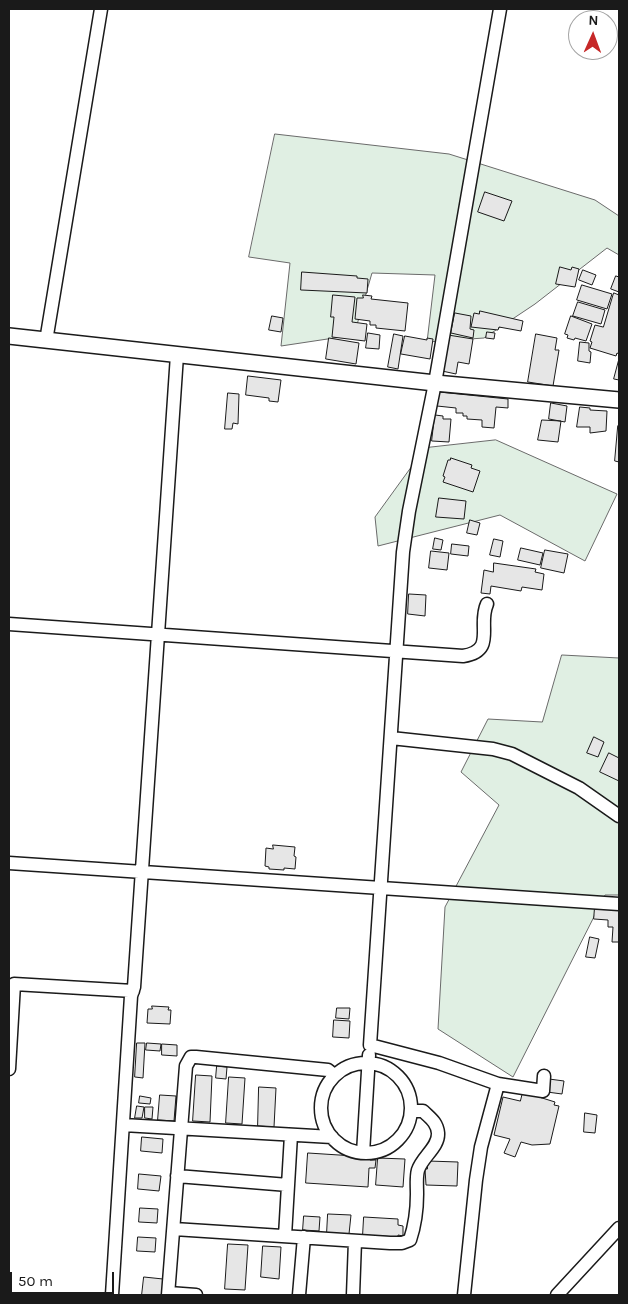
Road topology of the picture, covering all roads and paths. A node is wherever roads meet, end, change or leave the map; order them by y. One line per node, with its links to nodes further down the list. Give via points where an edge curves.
1 (101, 9): 4 (street)
2 (500, 9): 6 (street)
3 (9, 336): 4 (street)
4 (46, 341): 5 (street)
5 (176, 355): 6 (street); 10 (street)
6 (435, 383): 7 (street); 11 (street, via 408,511)
7 (619, 400)
8 (487, 604): 11 (street, via 485,640 473,654)
9 (9, 624): 10 (street)
10 (158, 635): 11 (street); 15 (street)
11 (397, 651): 12 (street)
12 (391, 738): 13 (street, via 512,754 579,788); 16 (street)
13 (619, 816)
14 (9, 863): 15 (street)
15 (141, 872): 16 (street); 18 (street)
16 (381, 888): 17 (street); 19 (street)
17 (619, 904)
18 (133, 991): 21 (street, via 14,984); 26 (street)
19 (370, 1045): 20 (street); 24 (street, via 439,1063)
20 (368, 1062): 22 (street, via 344,1068); 25 (street, via 386,1067 400,1077 410,1093); 30 (street)
21 (9, 1069)
22 (334, 1075): 27 (street, via 328,1070 191,1057 186,1066); 29 (street, via 326,1086 321,1112)
23 (544, 1076): 24 (street, via 542,1091)
24 (498, 1084): 43 (street, via 481,1147)
25 (412, 1111): 30 (street, via 409,1125 401,1137 377,1152); 37 (street, via 423,1111 432,1119 438,1135 418,1172 417,1211 410,1240 390,1244)
26 (123, 1125): 27 (street); 39 (street)
27 (181, 1129): 28 (street); 31 (street)
28 (291, 1135): 29 (street); 32 (street)
29 (332, 1137): 30 (street, via 340,1145)
30 (363, 1153)
31 (177, 1176): 32 (street); 34 (street)
32 (288, 1185): 35 (street)
33 (619, 1228): 44 (street)
34 (174, 1229): 35 (street); 38 (street)
35 (285, 1236): 36 (street)
36 (304, 1237): 37 (street); 41 (street)
37 (355, 1241): 42 (street)
38 (168, 1294): 40 (street)
39 (112, 1295)
40 (196, 1295)
41 (299, 1295)
42 (353, 1295)
43 (464, 1295)
44 (558, 1295)

